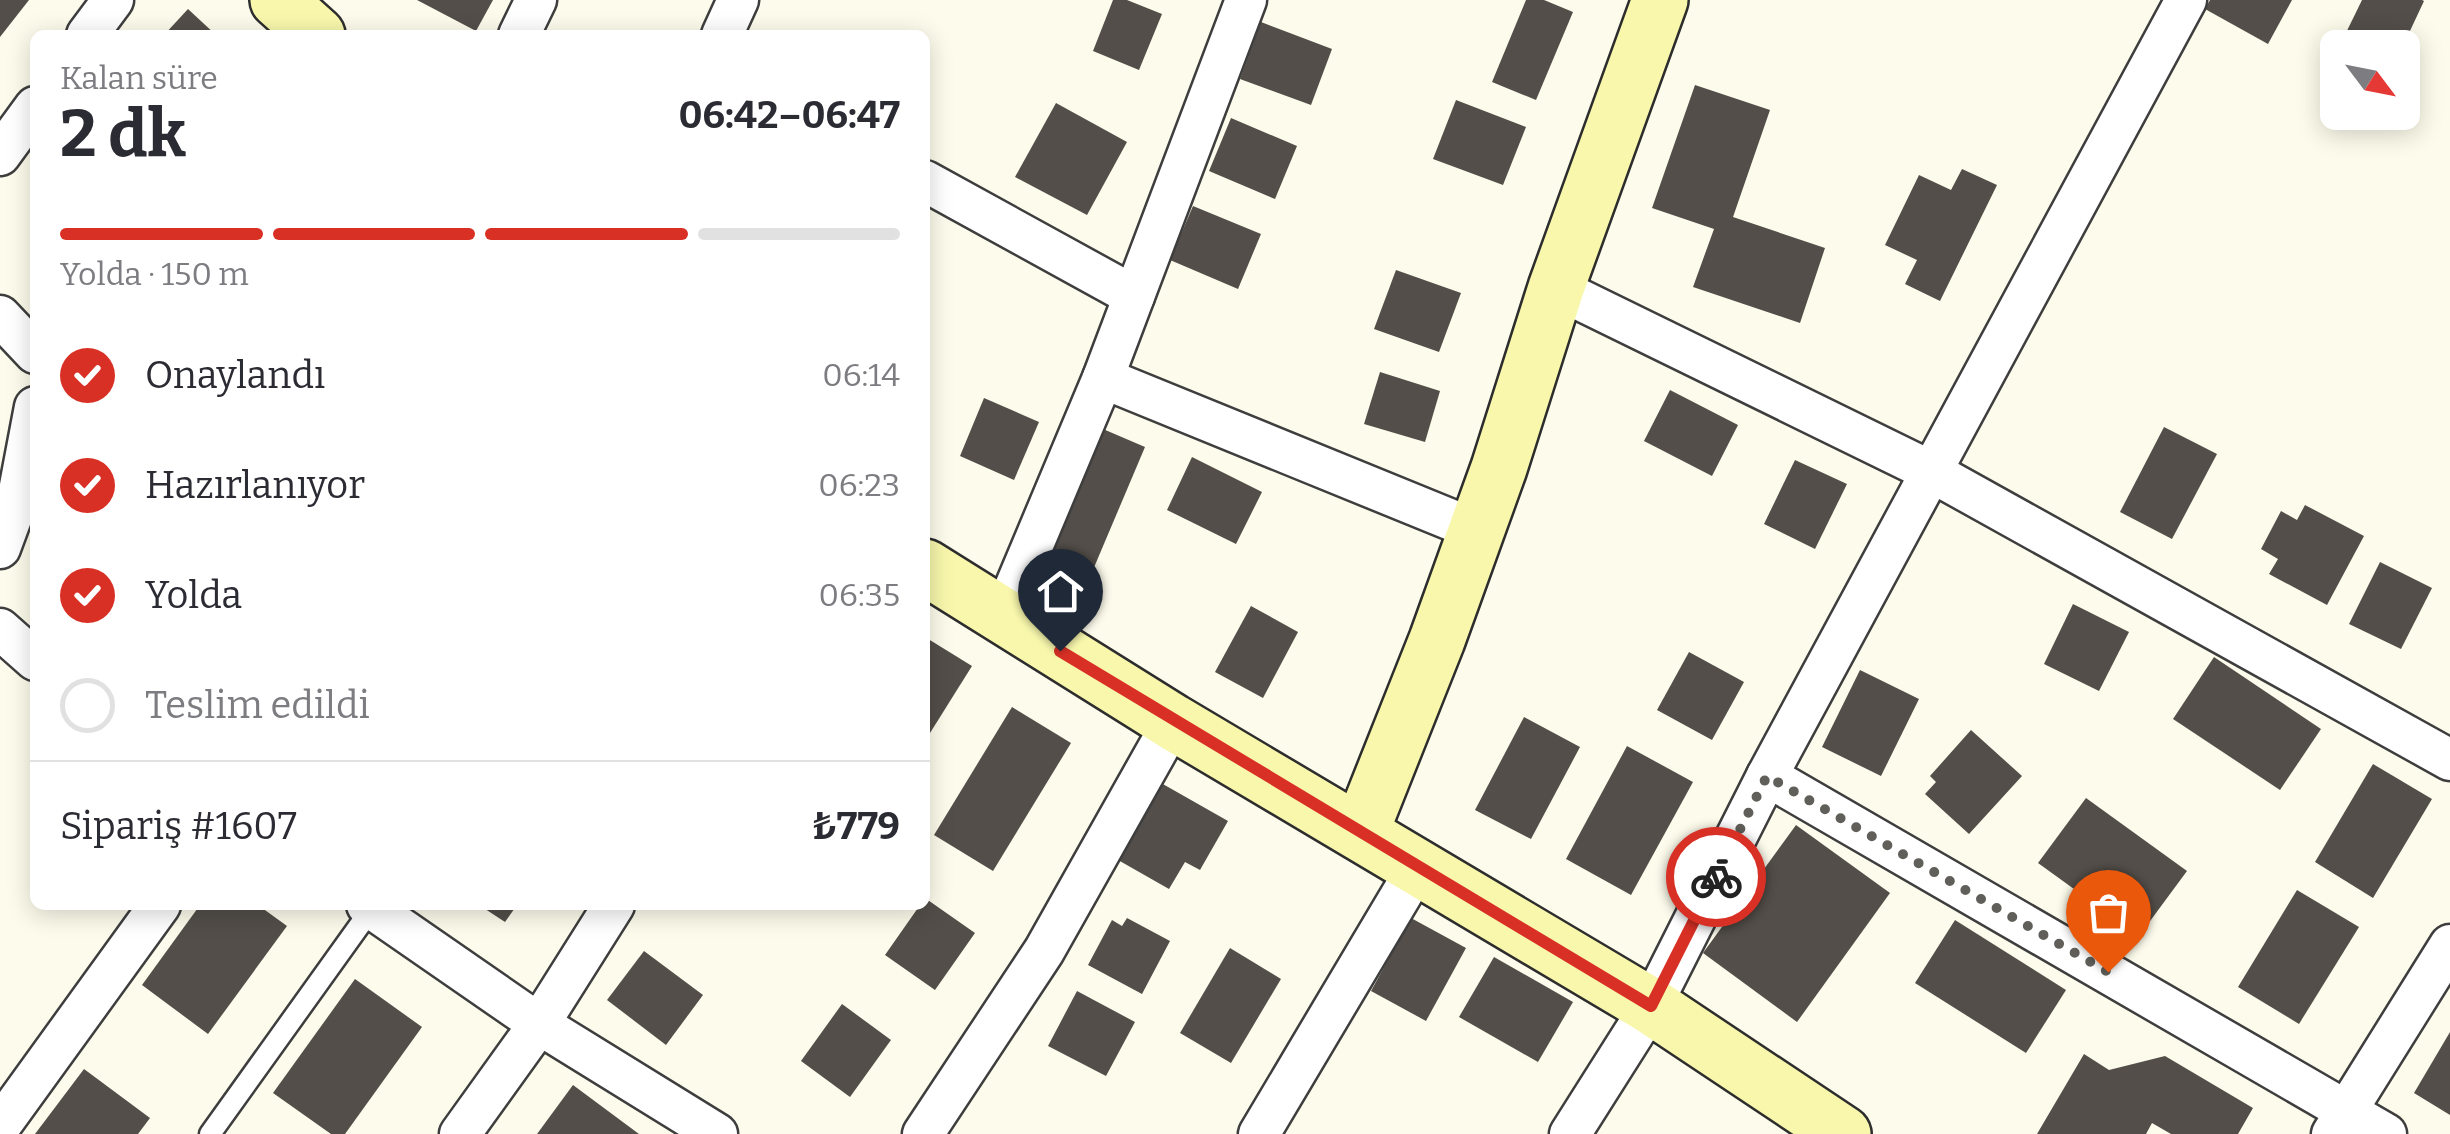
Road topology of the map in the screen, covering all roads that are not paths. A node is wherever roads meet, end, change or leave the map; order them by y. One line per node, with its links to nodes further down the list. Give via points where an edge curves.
1 (113, 0): 8 (street)
2 (278, 0): 9 (street)
3 (536, 0): 10 (street)
4 (738, 0): 11 (street)
5 (1660, 0): 15 (street)
6 (2186, 0): 21 (street)
7 (1242, 1): 16 (street)
8 (91, 30)
9 (311, 30)
10 (521, 30)
11 (724, 30)
12 (30, 114): 13 (street)
13 (0, 155)
14 (930, 184): 16 (street)
15 (1556, 288): 21 (street); 22 (street)
16 (1134, 296): 19 (street)
17 (0, 316): 18 (street)
18 (30, 348)
19 (1103, 378): 22 (street); 25 (street)
20 (30, 433): 23 (street)
21 (1930, 471): 29 (street); 30 (street)
22 (1476, 530): 31 (street)
23 (0, 548)
24 (930, 570): 25 (street)
25 (1003, 616): 28 (street)
26 (0, 628): 27 (street)
27 (30, 655)
28 (1173, 722): 31 (street); 45 (street, via 1044,951)
29 (2450, 760)
30 (1767, 776): 38 (street); 41 (street)
31 (1361, 831): 32 (street)
32 (1419, 865): 38 (street); 46 (street)
33 (156, 910): 40 (street)
34 (367, 910): 42 (lane)
35 (373, 910): 39 (street)
36 (611, 910): 39 (street)
37 (2450, 945): 41 (street)
38 (1651, 1006): 47 (street); 48 (street)
39 (538, 1024): 43 (street); 44 (street)
40 (3, 1113)
41 (2340, 1121): 49 (street)
42 (210, 1134)
43 (460, 1134)
44 (717, 1134)
45 (923, 1134)
46 (1259, 1134)
47 (1570, 1134)
48 (1843, 1134)
49 (2386, 1134)

